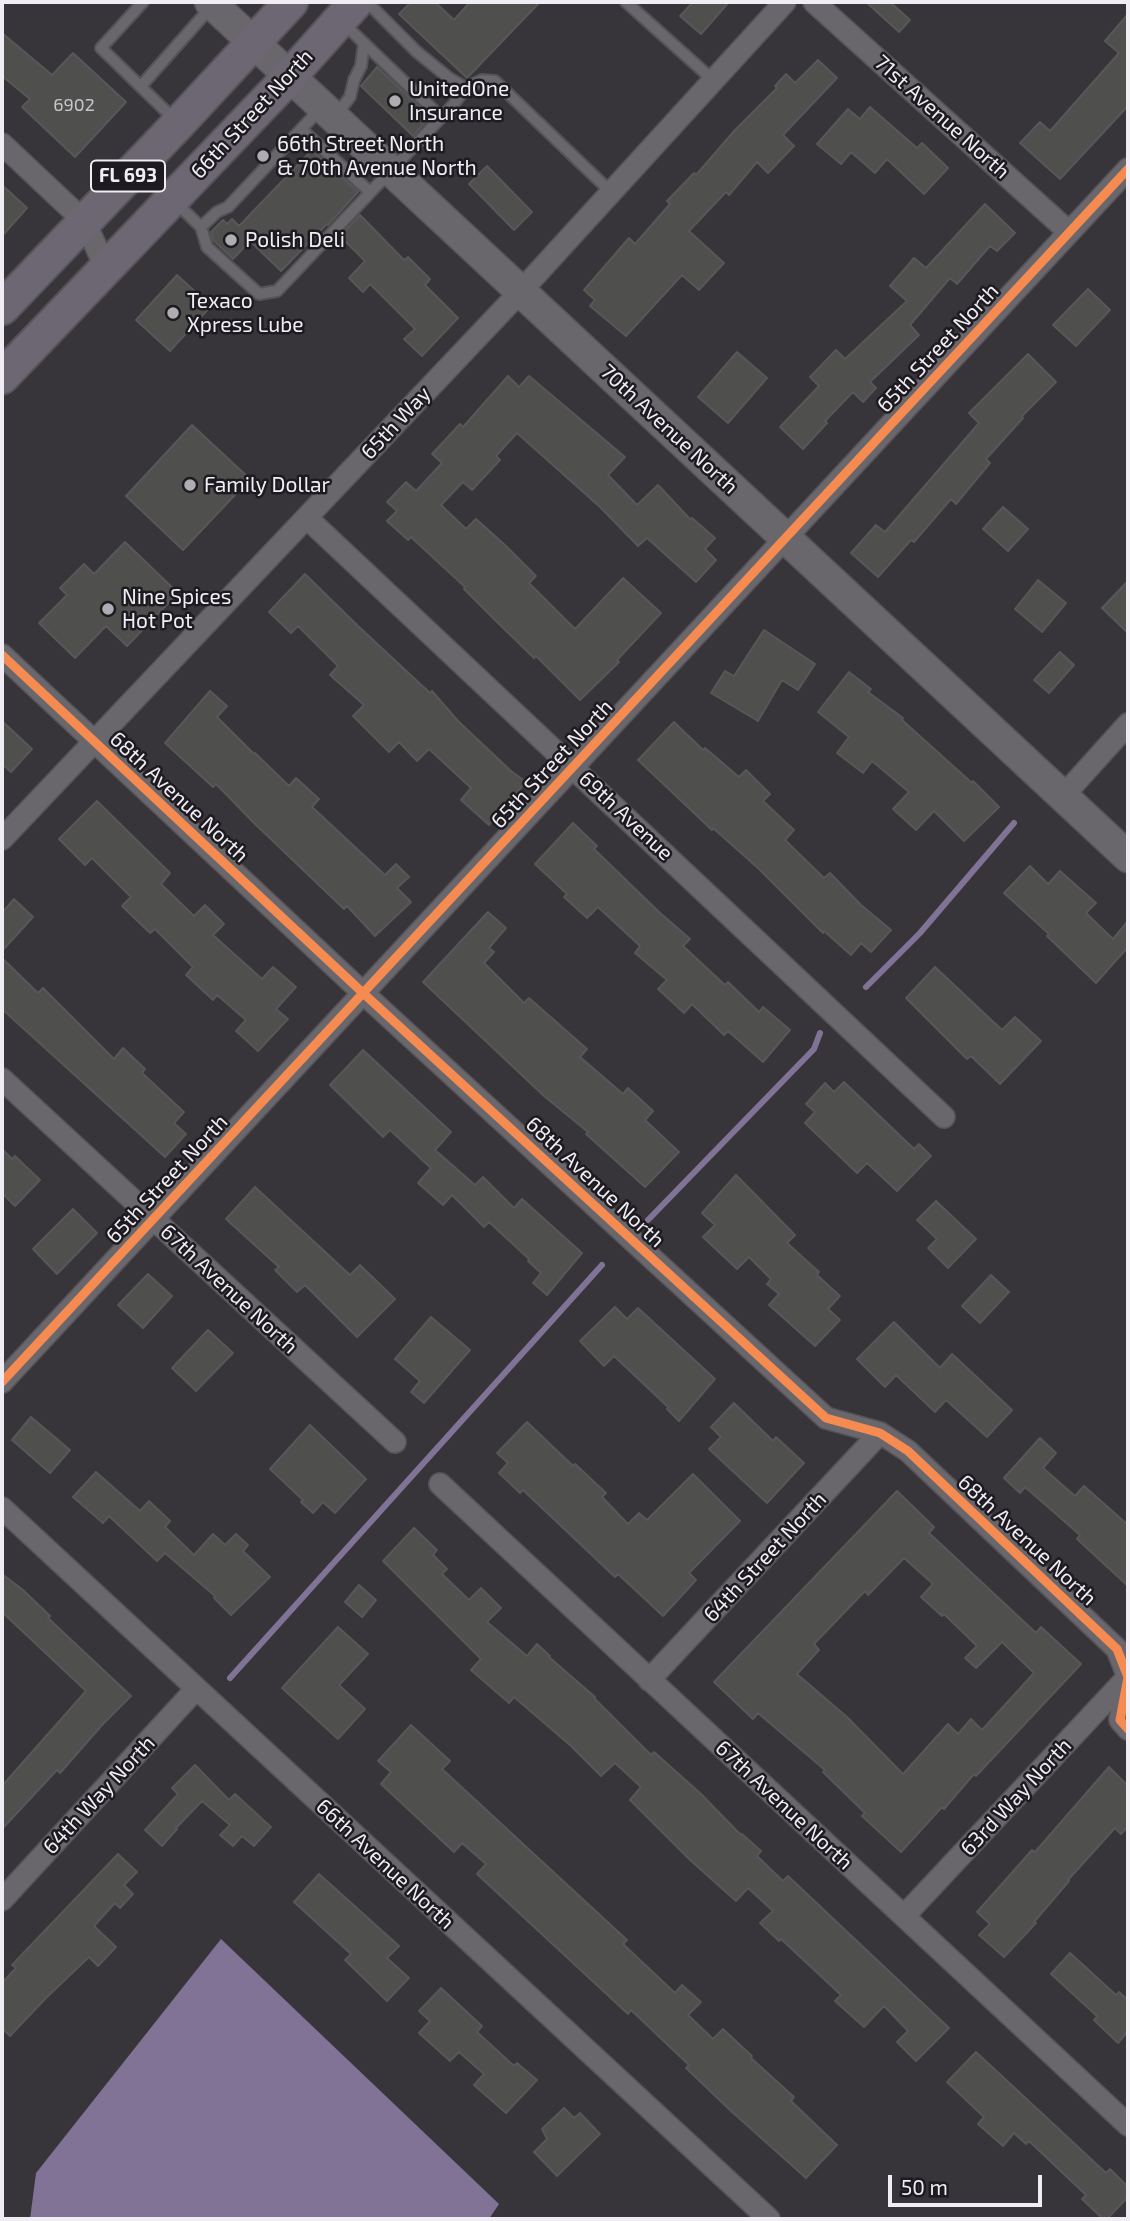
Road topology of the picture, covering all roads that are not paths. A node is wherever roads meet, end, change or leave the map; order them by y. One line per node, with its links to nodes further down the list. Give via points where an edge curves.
1 (143, 2): 13 (lane, via 101,48)
2 (291, 2): 9 (main road, FL 693)
3 (367, 2): 14 (lane, via 417,52)
4 (626, 2): 12 (lane)
5 (785, 2): 12 (street, 65th Way)
6 (814, 2): 27 (street, 71st Avenue North)
7 (212, 3): 9 (street, 70th Avenue North); 13 (lane)
8 (348, 11): 10 (lane); 11 (main road, 66th Street North / FL 693)
9 (254, 43): 11 (street, 70th Avenue North); 17 (main road, FL 693)
10 (364, 44): 15 (lane, via 350,97); 16 (lane)
11 (290, 76): 15 (street, 70th Avenue North); 24 (main road, 66th Street North / FL 693)
12 (713, 80): 23 (street, 65th Way)
13 (141, 86): 17 (lane)
14 (466, 88): 16 (lane); 23 (lane, via 482,80 495,81)
15 (328, 112): 18 (lane); 21 (street, 70th Avenue North)
16 (441, 117): 21 (lane)
17 (178, 123): 25 (main road, FL 693)
18 (301, 128): 22 (lane); 26 (lane, via 228,207)
19 (2, 144): 25 (street)
20 (1128, 169): 27 (street, 65th Street North)
21 (391, 170): 22 (lane); 29 (street, 70th Avenue North)
22 (370, 192): 26 (lane, via 277,291 259,294 207,247)
23 (611, 192): 29 (street, 65th Way)
24 (172, 199): 26 (lane); 28 (main road, 66th Street North / FL 693)
25 (85, 222): 28 (street); 30 (main road, FL 693)
26 (201, 227)
27 (1069, 232): 33 (street, 65th Street North)
28 (106, 269): 31 (main road, 66th Street North / FL 693)
29 (521, 291): 32 (street, 65th Way); 33 (street, 70th Avenue North)
30 (2, 308)
31 (2, 377)
32 (307, 518): 36 (street, 65th Way); 37 (street, 69th Avenue)
33 (786, 538): 37 (street, 65th Street North); 38 (street, 70th Avenue North)
34 (2, 655): 36 (street, 68th Avenue North)
35 (1128, 724): 38 (street)
36 (94, 741): 39 (street, 65th Way); 41 (street, 68th Avenue North)
37 (573, 766): 41 (street, 65th Street North); 43 (street, 69th Avenue)
38 (1063, 796): 40 (street, 70th Avenue North)
39 (2, 839)
40 (1128, 857)
41 (363, 993): 44 (street, 65th Street North); 46 (street, 68th Avenue North, via 826,1418)
42 (2, 1079): 44 (street, 67th Avenue North)
43 (944, 1117)
44 (153, 1219): 45 (street, 65th Street North); 47 (street, 67th Avenue North)
45 (2, 1382)
46 (880, 1433): 50 (street, 68th Avenue North, via 908,1451 1117,1649); 51 (street, 64th Street North)
47 (395, 1442)
48 (440, 1484): 51 (street, 67th Avenue North)
49 (2, 1508): 52 (street, 66th Avenue North)
50 (1128, 1677): 53 (street, via 1120,1720); 55 (street, 63rd Way North)
51 (649, 1680): 55 (street, 67th Avenue North)
52 (196, 1689): 54 (street, 64th Way North); 57 (street, 66th Avenue North)
53 (1128, 1729)
54 (2, 1900)
55 (904, 1916): 56 (street, 67th Avenue North)
56 (1128, 2125)
57 (769, 2219)

